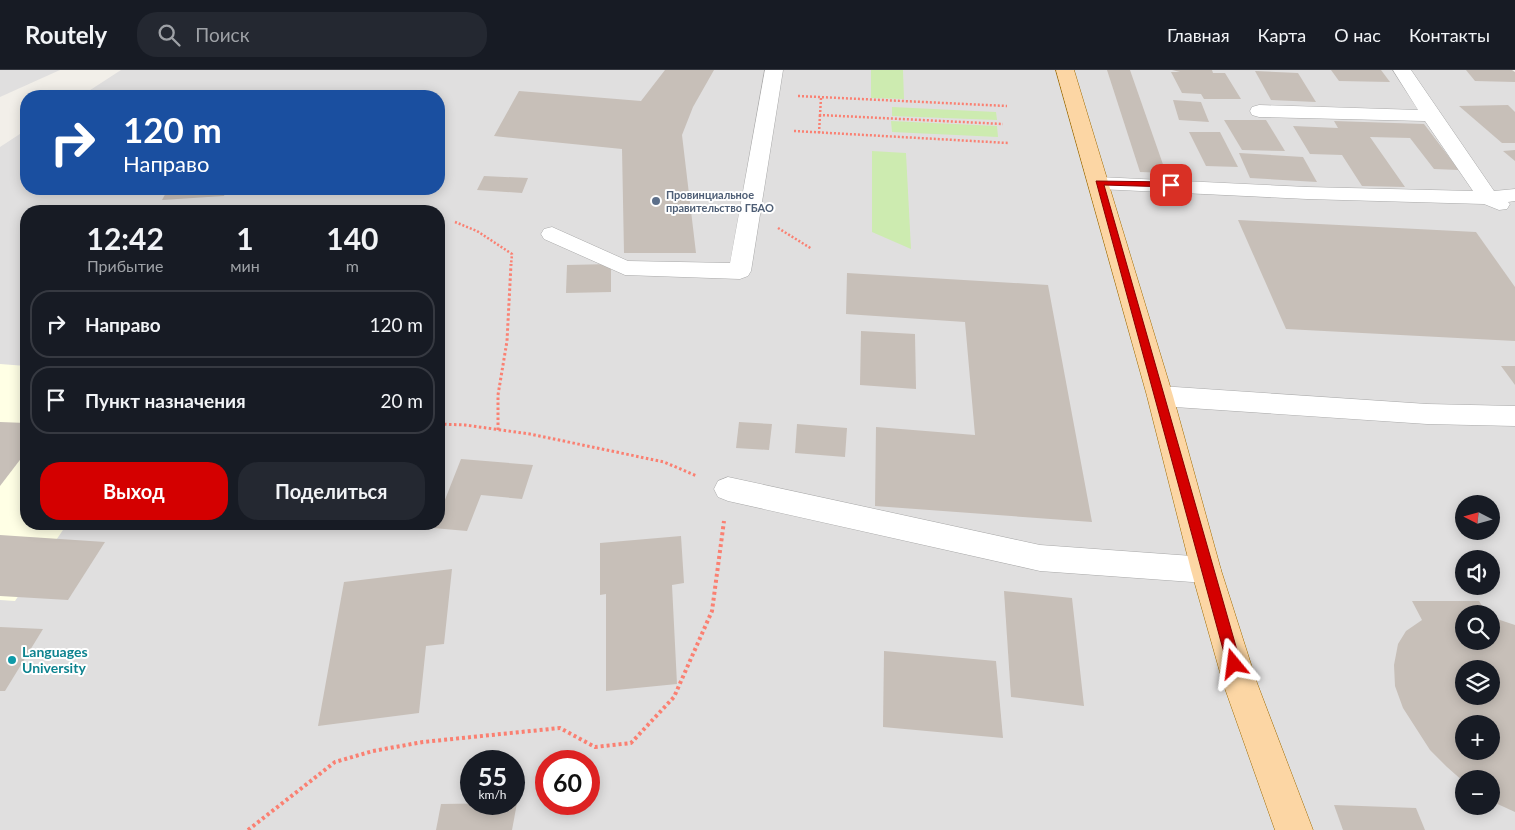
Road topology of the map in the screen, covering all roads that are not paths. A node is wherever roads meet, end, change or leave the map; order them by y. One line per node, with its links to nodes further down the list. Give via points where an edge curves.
1 (774, 70): 10 (street, via 740,271 624,268)
2 (1065, 70): 6 (main road)
3 (1402, 70): 5 (street)
4 (1259, 111): 5 (street)
5 (1433, 116): 8 (street)
6 (1099, 182): 8 (street); 11 (main road)
7 (1515, 195): 8 (street)
8 (1488, 198): 9 (street)
9 (1515, 214)
10 (552, 234)
11 (1160, 396): 12 (street, via 1427,414); 14 (main road)
12 (1515, 416)
13 (728, 490): 14 (street, via 1040,558)
14 (1206, 570): 15 (main road, via 1240,683)
15 (1294, 830)

